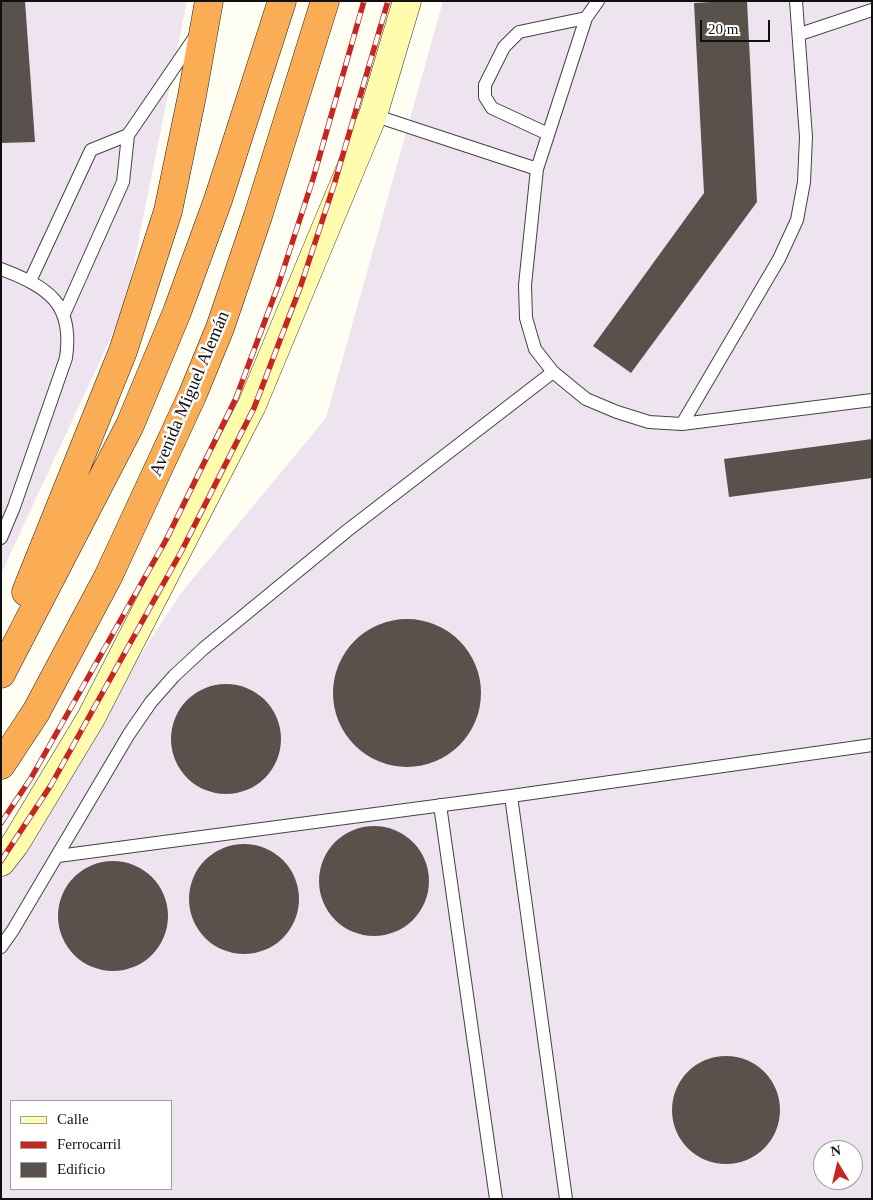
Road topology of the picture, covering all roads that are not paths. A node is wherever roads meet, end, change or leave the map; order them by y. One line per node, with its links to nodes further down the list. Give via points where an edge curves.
1 (282, 1): 21 (highway, via 218,200 170,330 130,425)
2 (326, 1): 23 (highway, Avenida Miguel Alemán, via 258,216 220,328 192,396 103,586 36,712)
3 (408, 1): 10 (street)
4 (598, 1): 8 (lane)
5 (796, 1): 9 (lane)
6 (872, 10): 9 (lane)
7 (207, 12): 12 (lane); 21 (highway, via 168,211 123,351 23,599)
8 (586, 18): 11 (lane); 11 (lane, via 519,32 504,47 485,85 485,97 492,108)
9 (800, 34): 19 (lane, via 806,137 804,182 797,220 779,260)
10 (373, 115): 13 (lane); 27 (street, via 271,362 223,464 91,718)
11 (548, 134): 13 (lane)
12 (128, 135): 15 (lane, via 91,150); 16 (lane, via 123,182)
13 (537, 169): 17 (lane, via 525,285 526,318 535,349)
14 (1, 269): 15 (lane)
15 (30, 281): 16 (lane, via 54,298)
16 (64, 314): 20 (lane, via 69,343 66,358)
17 (553, 372): 19 (lane, via 586,399 617,412 649,422); 26 (lane, via 348,530 174,676 129,734)
18 (872, 400): 19 (lane)
19 (682, 424)
20 (1, 538)
21 (3, 672)
22 (872, 745): 24 (lane)
23 (1, 765)
24 (511, 796): 25 (lane); 30 (lane)
25 (440, 805): 26 (lane); 29 (lane)
26 (58, 856): 28 (lane)
27 (1, 862)
28 (1, 947)
29 (496, 1199)
30 (566, 1199)

